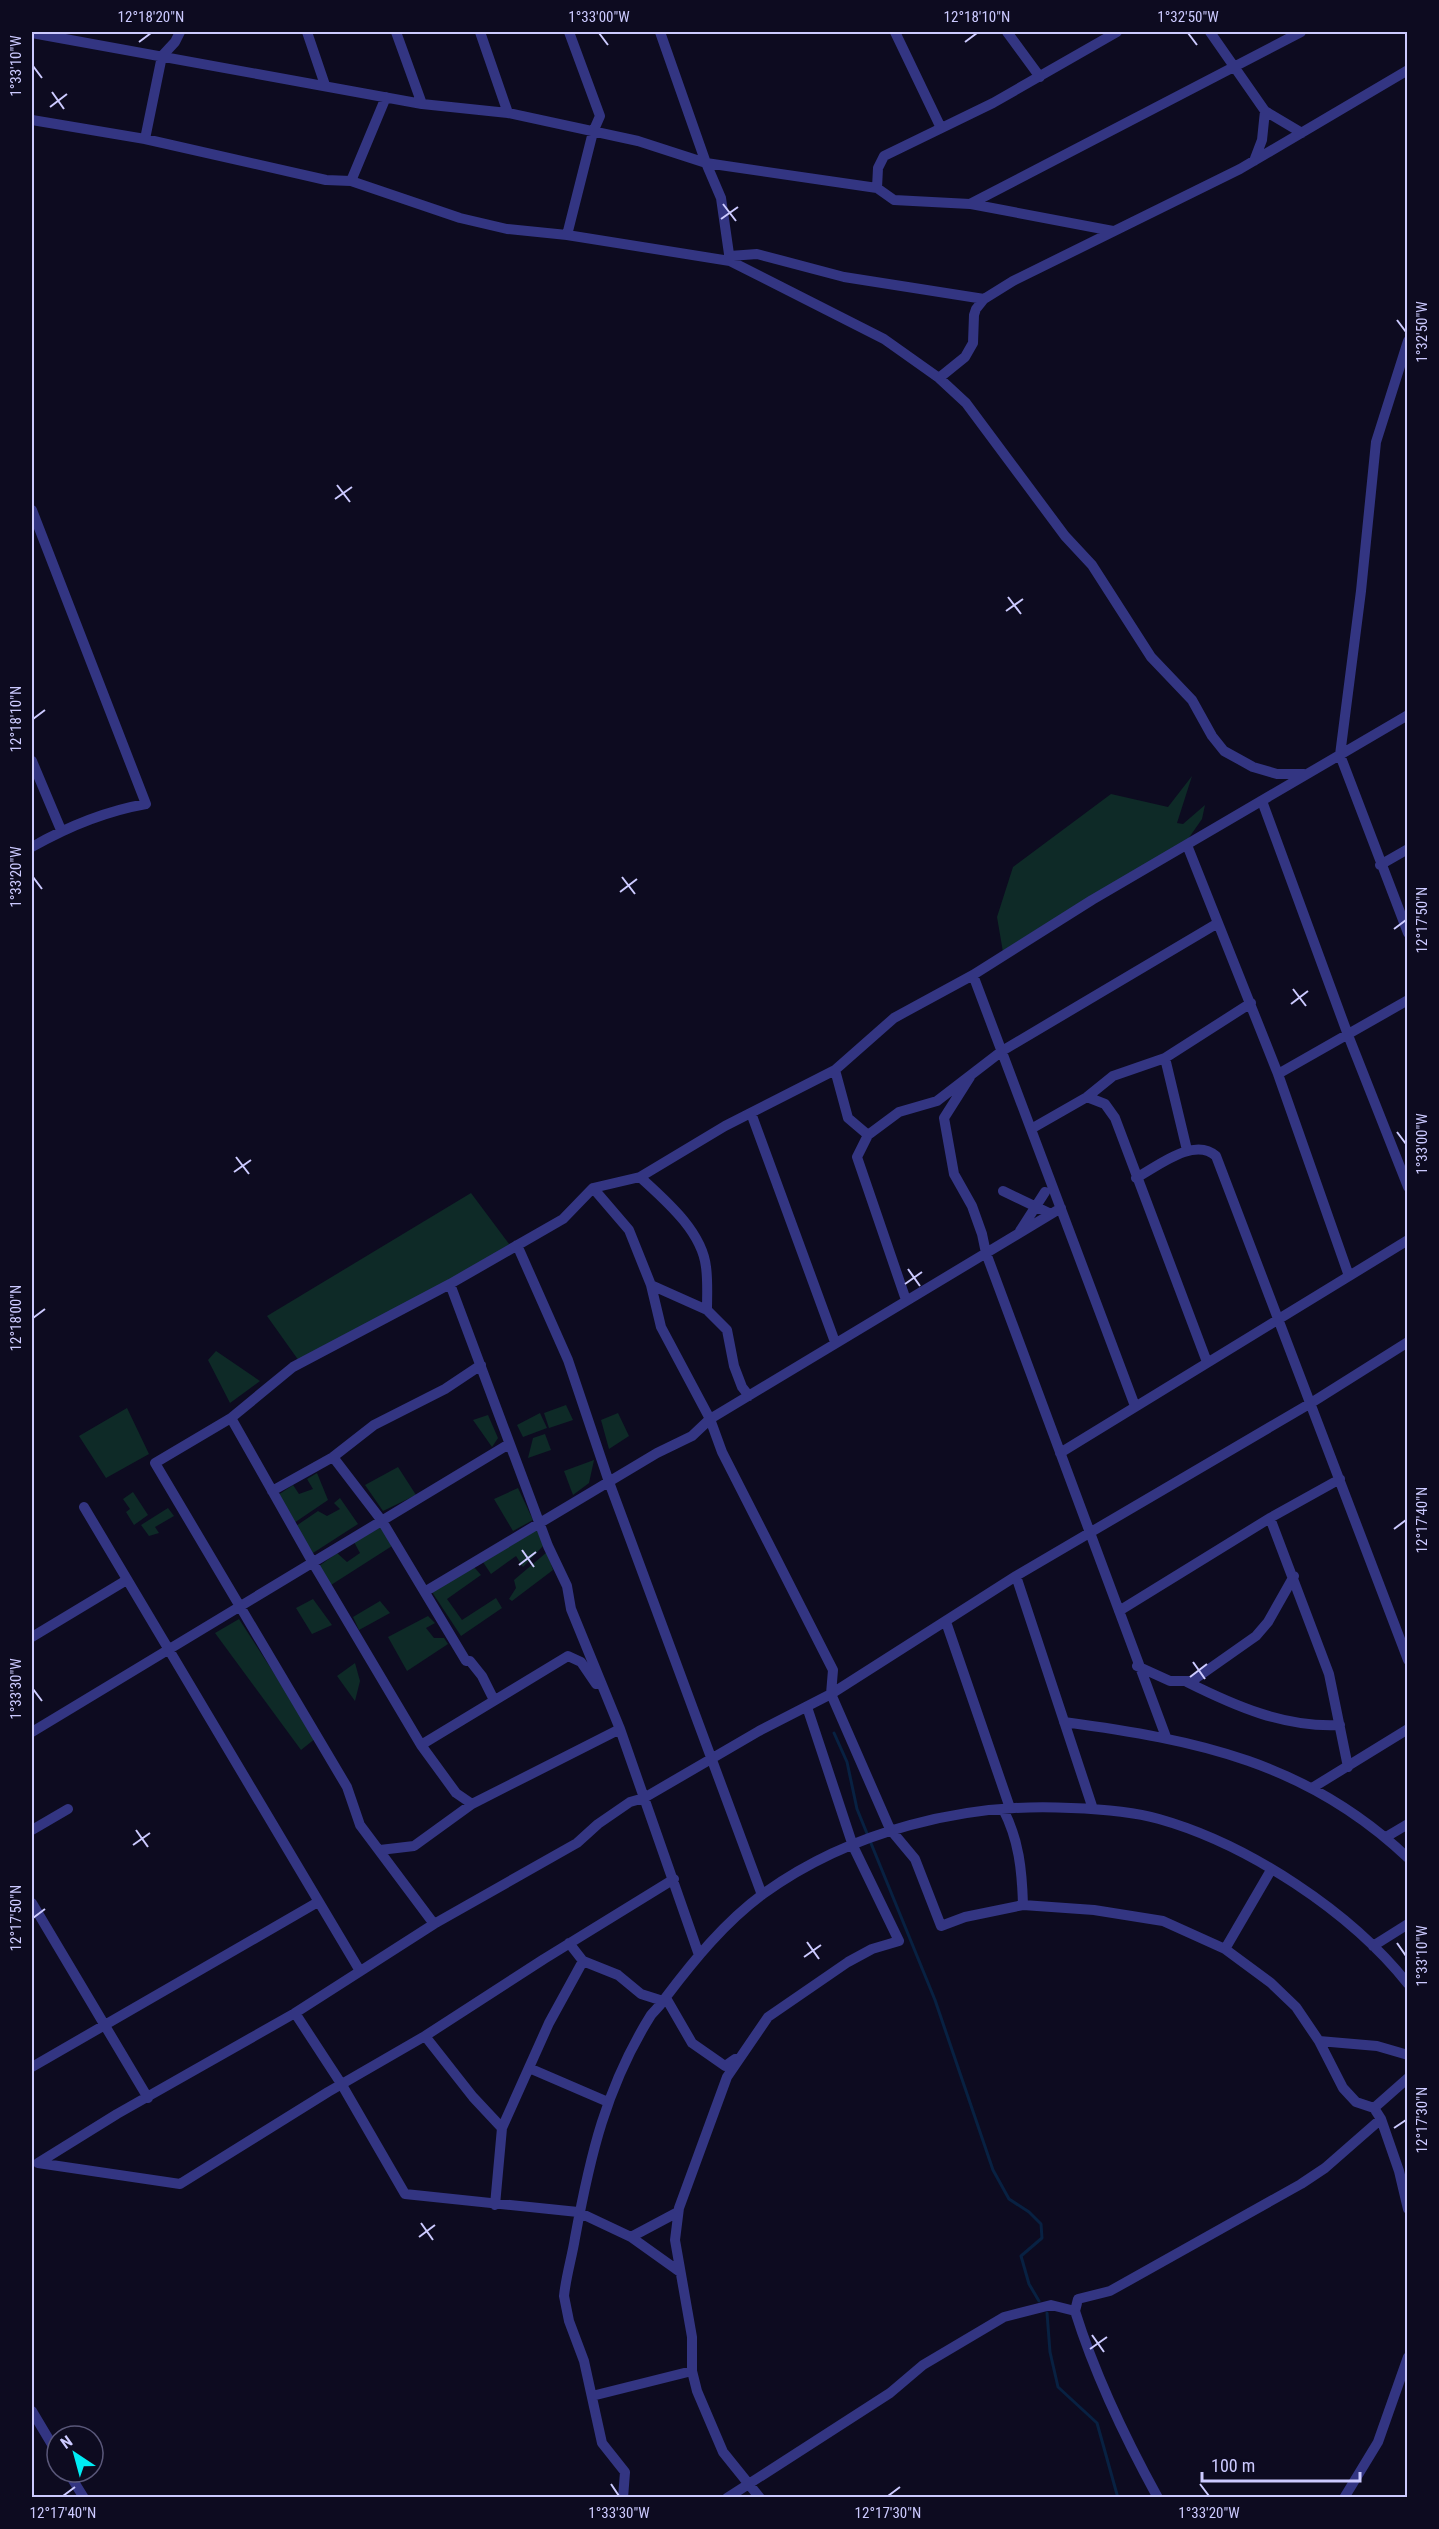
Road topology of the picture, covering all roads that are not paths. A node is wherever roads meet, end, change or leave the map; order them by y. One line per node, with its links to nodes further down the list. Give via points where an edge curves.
1 (62, 32): 12 (street)
2 (180, 32): 14 (street)
3 (307, 32): 18 (street)
4 (396, 32): 20 (street)
5 (480, 32): 22 (street)
6 (569, 32): 25 (street, via 600,116)
7 (660, 32): 29 (street)
8 (895, 32): 24 (street)
9 (1007, 32): 17 (street)
10 (1210, 32): 15 (street)
11 (1300, 32): 15 (street)
12 (41, 33): 14 (street)
13 (1110, 33): 17 (street)
14 (162, 56): 18 (street); 27 (street)
15 (1234, 66): 21 (street); 32 (street)
16 (1407, 70): 26 (street)
17 (1040, 77): 24 (street)
18 (325, 85): 19 (street)
19 (386, 97): 20 (street); 30 (street)
20 (422, 104): 22 (street)
21 (1265, 111): 26 (street); 28 (street, via 1262,140)
22 (508, 113): 25 (street)
23 (32, 120): 27 (street)
24 (942, 128): 31 (street, via 884,156 878,168)
25 (592, 132): 29 (street, via 638,141); 34 (street)
26 (1302, 133): 28 (street)
27 (145, 139): 30 (street, via 326,180)
28 (1254, 160): 33 (street)
29 (706, 163): 31 (street); 35 (street, via 721,198)
30 (351, 181): 34 (street, via 507,230)
31 (877, 188): 32 (street, via 894,200)
32 (970, 204): 33 (street)
33 (1113, 231): 36 (street)
34 (567, 234): 35 (street)
35 (730, 258): 36 (street, via 757,254 844,277); 38 (street, via 884,339)
36 (984, 299): 38 (street, via 974,315 973,343 965,357)
37 (1407, 341): 41 (street, via 1376,442)
38 (939, 378): 43 (street, via 966,403 1065,536 1092,565 1151,657 1191,699 1224,751 1252,767 1278,774)
39 (32, 510): 45 (street, via 146,804 120,808)
40 (1407, 714): 41 (street)
41 (1340, 755): 43 (street); 49 (street)
42 (32, 761): 45 (street)
43 (1308, 774): 44 (street)
44 (1262, 801): 46 (street); 56 (street)
45 (61, 830): 47 (street)
46 (1187, 845): 51 (street); 53 (street)
47 (32, 847)
48 (1407, 849): 49 (street)
49 (1380, 865): 50 (street)
50 (1404, 911): 52 (street)
51 (1218, 923): 55 (street); 57 (street)
52 (1407, 933)
53 (973, 975): 57 (street); 59 (street, via 894,1018)
54 (1407, 1000): 56 (street)
55 (1251, 1004): 58 (street); 60 (street)
56 (1348, 1035): 60 (street); 69 (street)
57 (1002, 1051): 61 (street); 64 (street)
58 (1165, 1058): 62 (street, via 1113,1076); 66 (street)
59 (835, 1070): 63 (street); 65 (street, via 848,1119)
60 (1278, 1074): 79 (street)
61 (970, 1077): 65 (street, via 937,1101 899,1112); 78 (street, via 944,1118 954,1174 972,1206)
62 (1088, 1096): 64 (street); 68 (street, via 1105,1104 1115,1118)
63 (751, 1113): 67 (street); 85 (street)
64 (1031, 1129): 74 (street)
65 (868, 1135): 82 (street, via 857,1157)
66 (1187, 1150): 68 (street); 84 (street, via 1202,1149 1216,1156)
67 (640, 1177): 70 (street); 83 (street, via 673,1208 697,1241 706,1265)
68 (1136, 1178): 87 (street)
69 (1407, 1187)
70 (593, 1188): 77 (street, via 563,1219); 81 (street, via 629,1230)
71 (1003, 1191): 73 (street)
72 (1045, 1192): 73 (street)
73 (1035, 1207): 74 (street); 75 (street)
74 (1056, 1211): 75 (street); 91 (street)
75 (1018, 1234): 78 (street)
76 (1407, 1240): 79 (street)
77 (517, 1245): 80 (street); 98 (street, via 568,1360)
78 (986, 1253): 82 (street); 95 (street)
79 (1349, 1276): 84 (street)
80 (450, 1284): 88 (street); 92 (street, via 293,1367)
81 (651, 1286): 83 (street); 93 (street, via 661,1327)
82 (906, 1300): 85 (street)
83 (707, 1310): 89 (street, via 728,1330 734,1366)
84 (1279, 1319): 87 (street); 90 (street)
85 (835, 1342): 89 (street)
86 (1407, 1342): 90 (street)
87 (1207, 1362): 91 (street)
88 (481, 1365): 94 (street); 96 (street, via 445,1389 375,1425)
89 (748, 1396): 93 (street)
90 (1311, 1403): 97 (street); 104 (street)
91 (1136, 1406): 95 (street)
92 (231, 1418): 99 (street); 110 (street, via 155,1463)
93 (710, 1419): 98 (street, via 692,1436); 119 (street, via 722,1452 833,1670)
94 (509, 1444): 102 (street); 103 (street)
95 (1060, 1453): 104 (street)
96 (333, 1457): 99 (street); 102 (street)
97 (1340, 1479): 101 (street); 113 (street)
98 (609, 1482): 103 (street); 130 (street)
99 (272, 1491): 105 (street)
100 (84, 1507): 108 (street)
101 (1270, 1518): 107 (street); 111 (street)
102 (382, 1521): 105 (street); 109 (street)
103 (540, 1522): 109 (street); 120 (street)
104 (1089, 1532): 106 (street); 111 (street)
105 (313, 1563): 110 (street); 129 (street)
106 (1016, 1576): 112 (street); 123 (street)
107 (1294, 1576): 118 (street, via 1256,1636); 124 (street, via 1329,1674)
108 (125, 1581): 114 (street); 115 (street)
109 (426, 1591): 121 (street, via 466,1661 482,1676)
110 (242, 1606): 115 (street); 143 (street, via 347,1787 360,1825)
111 (1119, 1611): 117 (street)
112 (946, 1622): 119 (street); 136 (street)
113 (1403, 1636): 116 (street)
114 (32, 1637)
115 (167, 1649): 127 (street); 148 (street)
116 (1407, 1660)
117 (1137, 1666): 118 (street, via 1170,1680); 128 (street)
118 (1187, 1682): 124 (street, via 1270,1717 1313,1726)
119 (831, 1694): 122 (street); 139 (street)
120 (607, 1698): 121 (street, via 581,1662 568,1656); 125 (street)
121 (494, 1700): 129 (street)
122 (807, 1707): 130 (street); 142 (street)
123 (1064, 1722): 128 (street); 137 (street)
124 (1340, 1725): 131 (street)
125 (620, 1729): 133 (street); 134 (street)
126 (1407, 1729): 131 (street)
127 (32, 1732)
128 (1166, 1737): 132 (street, via 1202,1744 1260,1764)
129 (421, 1745): 134 (street, via 456,1792)
130 (712, 1760): 133 (street); 147 (street)
131 (1348, 1767): 132 (street)
132 (1312, 1788): 141 (street)
133 (644, 1798): 146 (street); 151 (street, via 630,1802 577,1843)
134 (472, 1804): 143 (street, via 414,1846)
135 (68, 1809): 140 (street)
136 (1006, 1809): 137 (street); 139 (street); 150 (street, via 1018,1848)
137 (1093, 1809): 145 (street, via 1159,1819 1210,1838)
138 (1407, 1824): 141 (street)
139 (890, 1829): 142 (street); 150 (street, via 915,1859 941,1926)
140 (32, 1830)
141 (1386, 1837): 144 (street)
142 (853, 1846): 147 (street); 166 (street, via 899,1941 848,1962 783,2005 768,2017)
143 (380, 1850): 151 (street)
144 (1407, 1858)
145 (1271, 1870): 154 (street, via 1311,1893); 155 (street)
146 (674, 1879): 153 (street); 156 (street)
147 (762, 1895): 156 (street)
148 (318, 1902): 158 (street); 162 (street)
149 (32, 1903): 162 (street)
150 (1023, 1905): 155 (street, via 1094,1910 1163,1921)
151 (434, 1924): 158 (street)
152 (1407, 1924): 154 (street)
153 (569, 1943): 157 (street); 163 (street)
154 (1373, 1946): 159 (street)
155 (1225, 1948): 164 (street, via 1294,2005)
156 (699, 1955): 160 (street)
157 (583, 1962): 160 (street, via 618,1976 641,1994); 168 (street)
158 (360, 1971): 161 (street)
159 (1407, 1984)
160 (665, 2000): 166 (street, via 692,2043 725,2066); 172 (street, via 653,2012 628,2056)
161 (295, 2013): 170 (street); 171 (street)
162 (106, 2026): 167 (street); 171 (street)
163 (425, 2036): 170 (street); 175 (street)
164 (1319, 2041): 165 (street, via 1377,2046); 173 (street, via 1343,2088 1356,2102)
165 (1407, 2055)
166 (739, 2056): 180 (street, via 710,2117)
167 (33, 2064)
168 (529, 2068): 172 (street); 175 (street)
169 (1407, 2078): 173 (street)
170 (342, 2085): 176 (street, via 180,2184); 177 (street, via 405,2194)
171 (148, 2098): 176 (street)
172 (608, 2102): 179 (street)
173 (1374, 2108): 174 (street)
174 (1381, 2120): 178 (street); 183 (street, via 1301,2184 1110,2291 1078,2299)
175 (502, 2128): 177 (street)
176 (35, 2163)
177 (495, 2205): 179 (street)
178 (1407, 2209)
179 (578, 2212): 181 (street); 186 (street, via 564,2296)
180 (678, 2212): 181 (street); 182 (street, via 675,2240)
181 (631, 2237): 182 (street)
182 (680, 2272): 185 (street, via 692,2337)
183 (1075, 2310): 190 (street, via 1051,2305 1004,2317 923,2365 890,2393); 195 (street, via 1085,2342)
184 (1407, 2357): 196 (street, via 1378,2442)
185 (692, 2371): 186 (street); 190 (street, via 723,2452)
186 (592, 2396): 192 (street, via 602,2443 625,2472)
187 (32, 2410): 188 (street)
188 (45, 2432)
189 (75, 2484): 191 (street)
190 (747, 2485): 193 (street); 194 (street)
191 (84, 2498)
192 (623, 2498)
193 (727, 2498)
194 (760, 2498)
195 (1158, 2498)
196 (1344, 2498)

